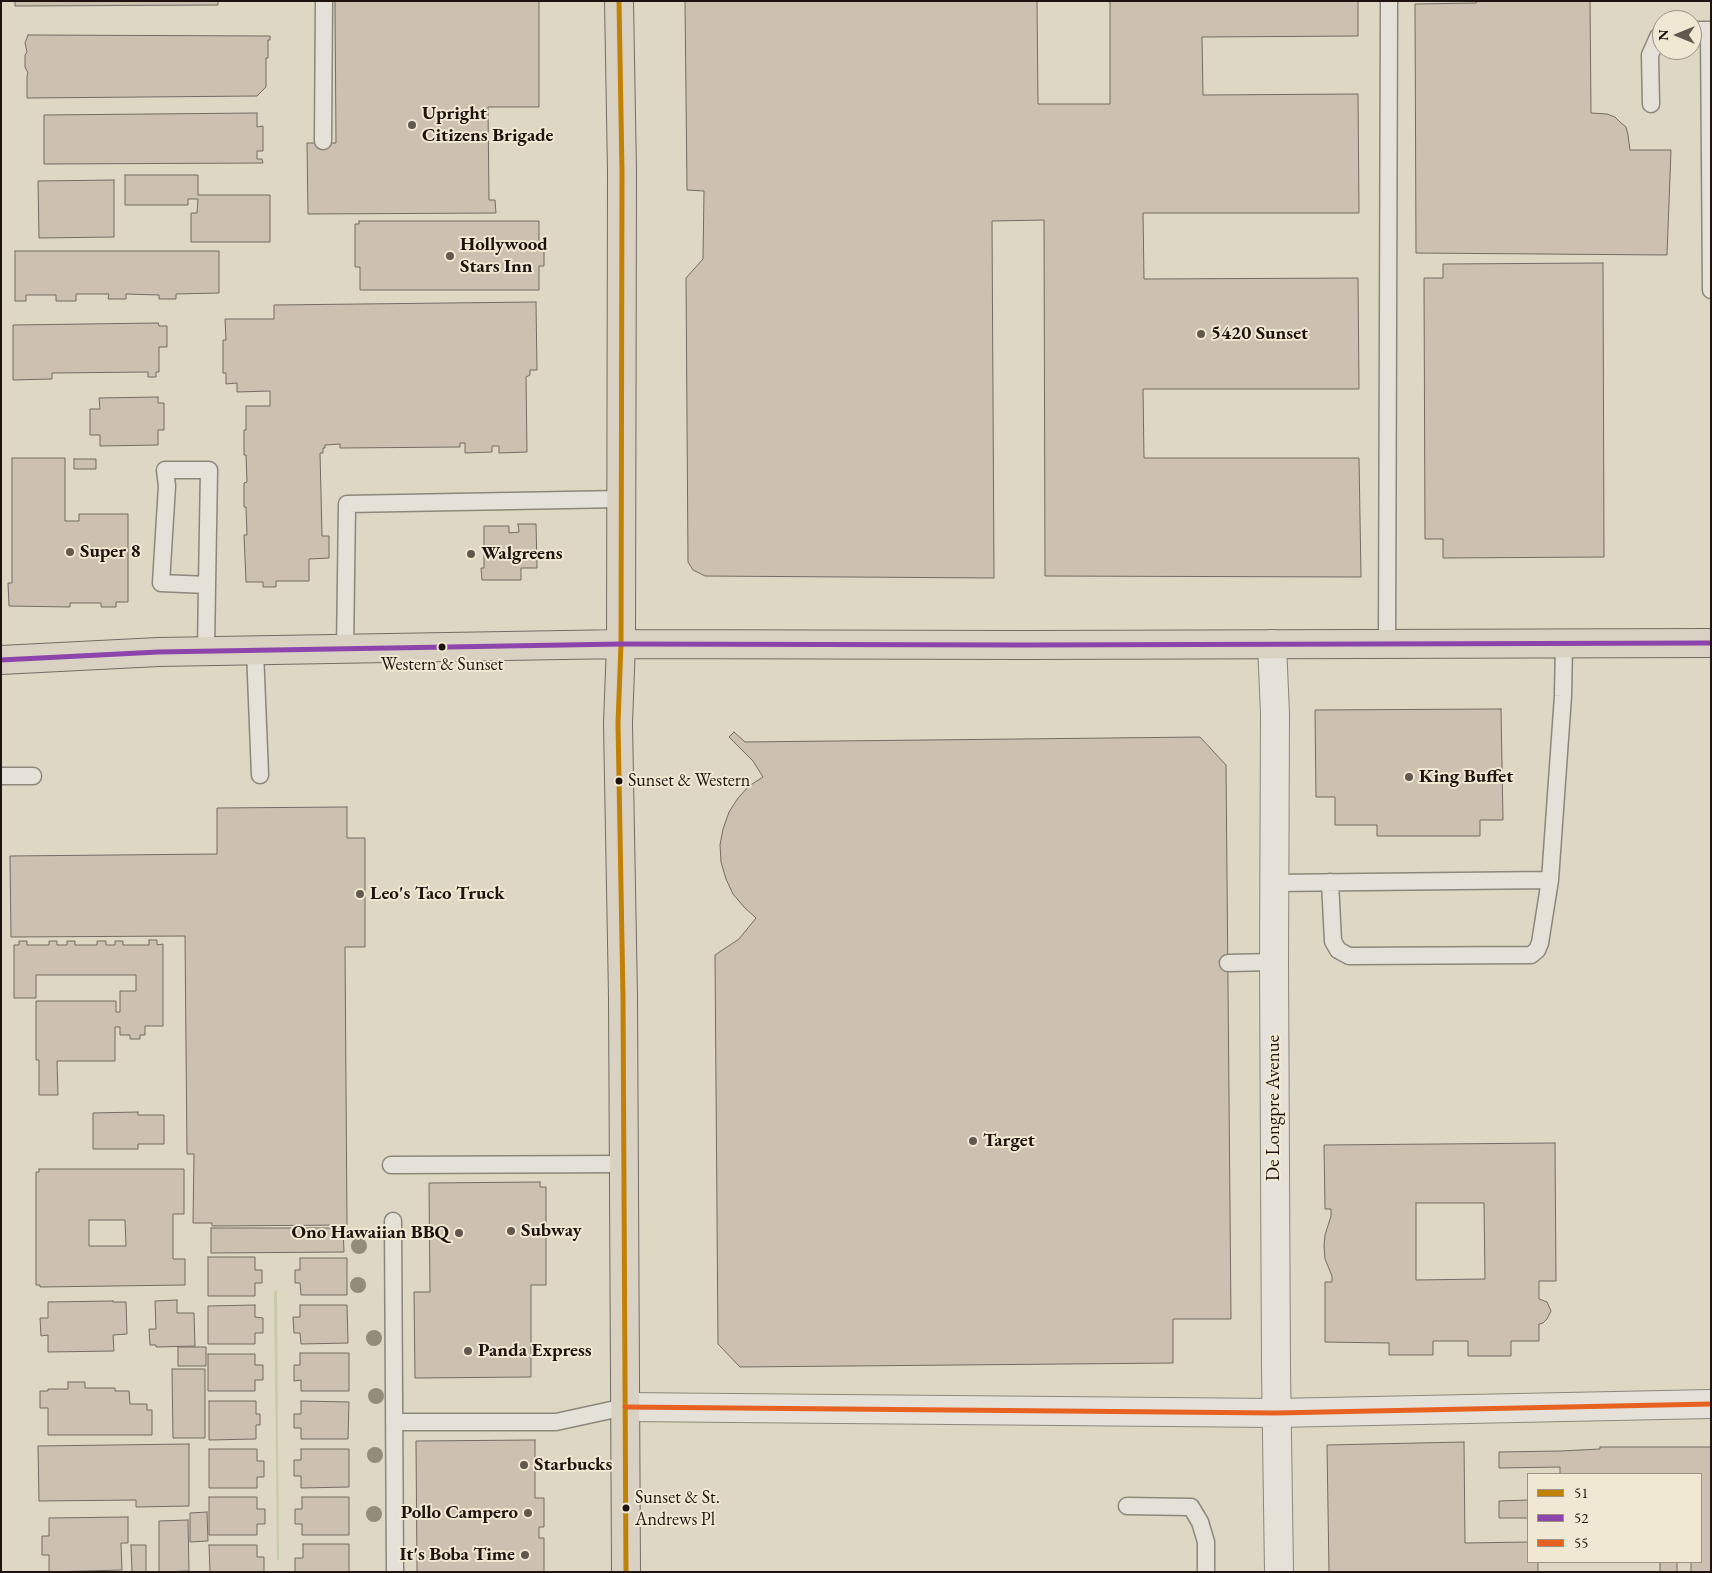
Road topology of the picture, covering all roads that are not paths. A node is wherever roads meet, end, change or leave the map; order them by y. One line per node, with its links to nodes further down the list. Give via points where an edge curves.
1 (324, 1): 7 (lane)
2 (619, 1): 9 (main road)
3 (1389, 1): 15 (lane)
4 (1710, 30): 8 (lane)
5 (1652, 51): 6 (lane)
6 (1651, 104)
7 (323, 141)
8 (1711, 290)
9 (622, 499): 13 (main road); 16 (lane, via 347,504)
10 (207, 585): 10 (lane, via 162,584 165,470 209,470); 17 (lane)
11 (1711, 642): 12 (main road)
12 (1564, 643): 15 (main road); 23 (lane)
13 (622, 644): 14 (main road); 16 (main road); 28 (main road, via 618,723)
14 (1272, 644): 15 (main road); 25 (street, De Longpre Avenue)
15 (1387, 644)
16 (345, 650): 18 (main road)
17 (206, 651): 18 (main road); 19 (main road)
18 (255, 651): 20 (lane)
19 (1, 660)
20 (260, 775)
21 (1, 776): 22 (lane)
22 (33, 776)
23 (1550, 880): 24 (lane); 24 (lane, via 1540,943 1531,955 1349,956 1338,950 1332,941)
24 (1330, 882): 25 (lane)
25 (1274, 883): 26 (street, De Longpre Avenue)
26 (1274, 962): 27 (lane); 33 (street, De Longpre Avenue)
27 (1228, 963)
28 (624, 1164): 29 (lane); 32 (main road)
29 (391, 1165)
30 (392, 1221): 34 (lane)
31 (1711, 1404): 33 (street)
32 (625, 1408): 33 (street); 34 (lane, via 556,1422); 37 (main road)
33 (1276, 1413): 39 (street, De Longpre Avenue)
34 (394, 1422): 36 (lane)
35 (1127, 1506): 38 (lane, via 1191,1507 1206,1542)
36 (395, 1572)
37 (626, 1572)
38 (1206, 1572)
39 (1279, 1572)

